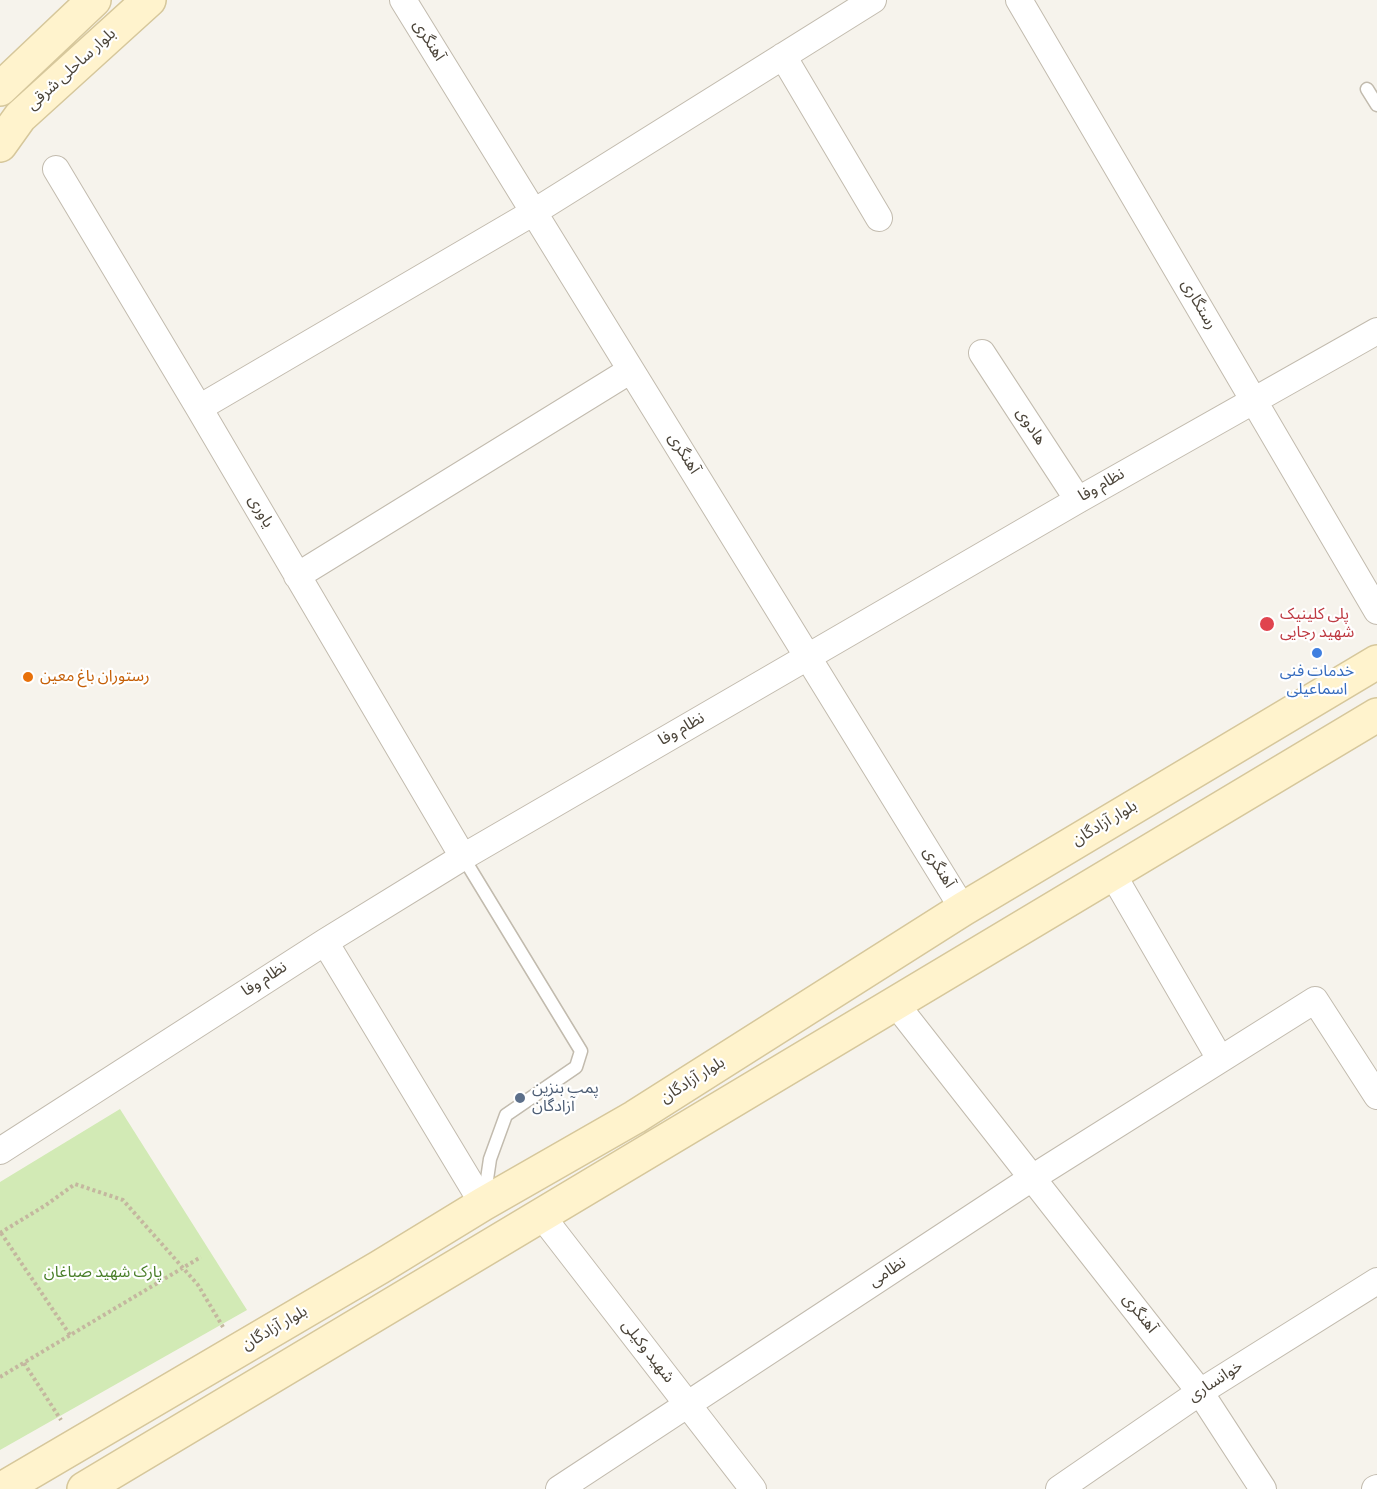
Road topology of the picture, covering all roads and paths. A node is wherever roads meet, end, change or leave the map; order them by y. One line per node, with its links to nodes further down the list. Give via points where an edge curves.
1 (94, 0): 8 (main road, بلوار ساحلی شرقی)
2 (149, 0): 10 (main road, بلوار ساحلی شرقی, via 20,117)
3 (403, 0): 12 (street, آهنگری)
4 (1019, 0): 17 (street, رستگاری)
5 (857, 4): 6 (street)
6 (783, 56): 12 (street); 13 (street)
7 (1368, 88): 9 (lane)
8 (0, 89)
9 (1377, 105)
10 (1, 140)
11 (56, 169): 18 (street, یاوری)
12 (534, 212): 16 (street, آهنگری); 18 (street)
13 (879, 218)
14 (1377, 331): 17 (street, نظام وفا)
15 (982, 353): 19 (street, هادوی)
16 (631, 370): 20 (street); 22 (street, آهنگری)
17 (1253, 400): 19 (street, نظام وفا); 21 (street, رستگاری)
18 (199, 408): 20 (street, یاوری)
19 (1078, 500): 22 (street, نظام وفا)
20 (297, 576): 25 (street, یاوری)
21 (1377, 611)
22 (808, 657): 25 (street, نظام وفا); 27 (street, آهنگری)
23 (1377, 662): 27 (main road, بلوار آزادگان)
24 (1377, 715): 26 (main road)
25 (463, 857): 28 (street, نظام وفا); 34 (lane, via 581,1051 576,1067 506,1115 490,1159)
26 (1112, 873): 29 (main road); 30 (street)
27 (963, 909): 34 (main road, بلوار آزادگان, via 635,1117)
28 (325, 942): 32 (street, نظام وفا); 34 (street)
29 (896, 1003): 33 (street, آهنگری); 35 (main road)
30 (1220, 1059): 31 (street, نظامی, via 1315,1000); 33 (street, نظامی)
31 (1377, 1096)
32 (0, 1151)
33 (1032, 1178): 44 (street, آهنگری); 45 (street, نظامی)
34 (483, 1204): 41 (main road, بلوار آزادگان)
35 (541, 1215): 45 (street, شهید وکیلی); 48 (main road)
36 (0, 1233): 38 (path, via 75,1184 123,1200); 40 (path)
37 (201, 1257): 38 (path)
38 (182, 1267): 40 (path); 41 (path, via 198,1285)
39 (1377, 1281): 44 (street, خوانساری)
40 (70, 1335): 42 (path)
41 (237, 1351): 46 (main road, بلوار آزادگان)
42 (24, 1363): 43 (path); 46 (path)
43 (0, 1377)
44 (1200, 1392): 51 (street, خوانساری); 52 (street, آهنگری)
45 (687, 1404): 49 (street, نظامی); 50 (street, شهید وکیلی)
46 (78, 1444): 47 (main road, بلوار آزادگان)
47 (2, 1489)
48 (84, 1489)
49 (559, 1489)
50 (753, 1489)
51 (1059, 1489)
52 (1263, 1489)

